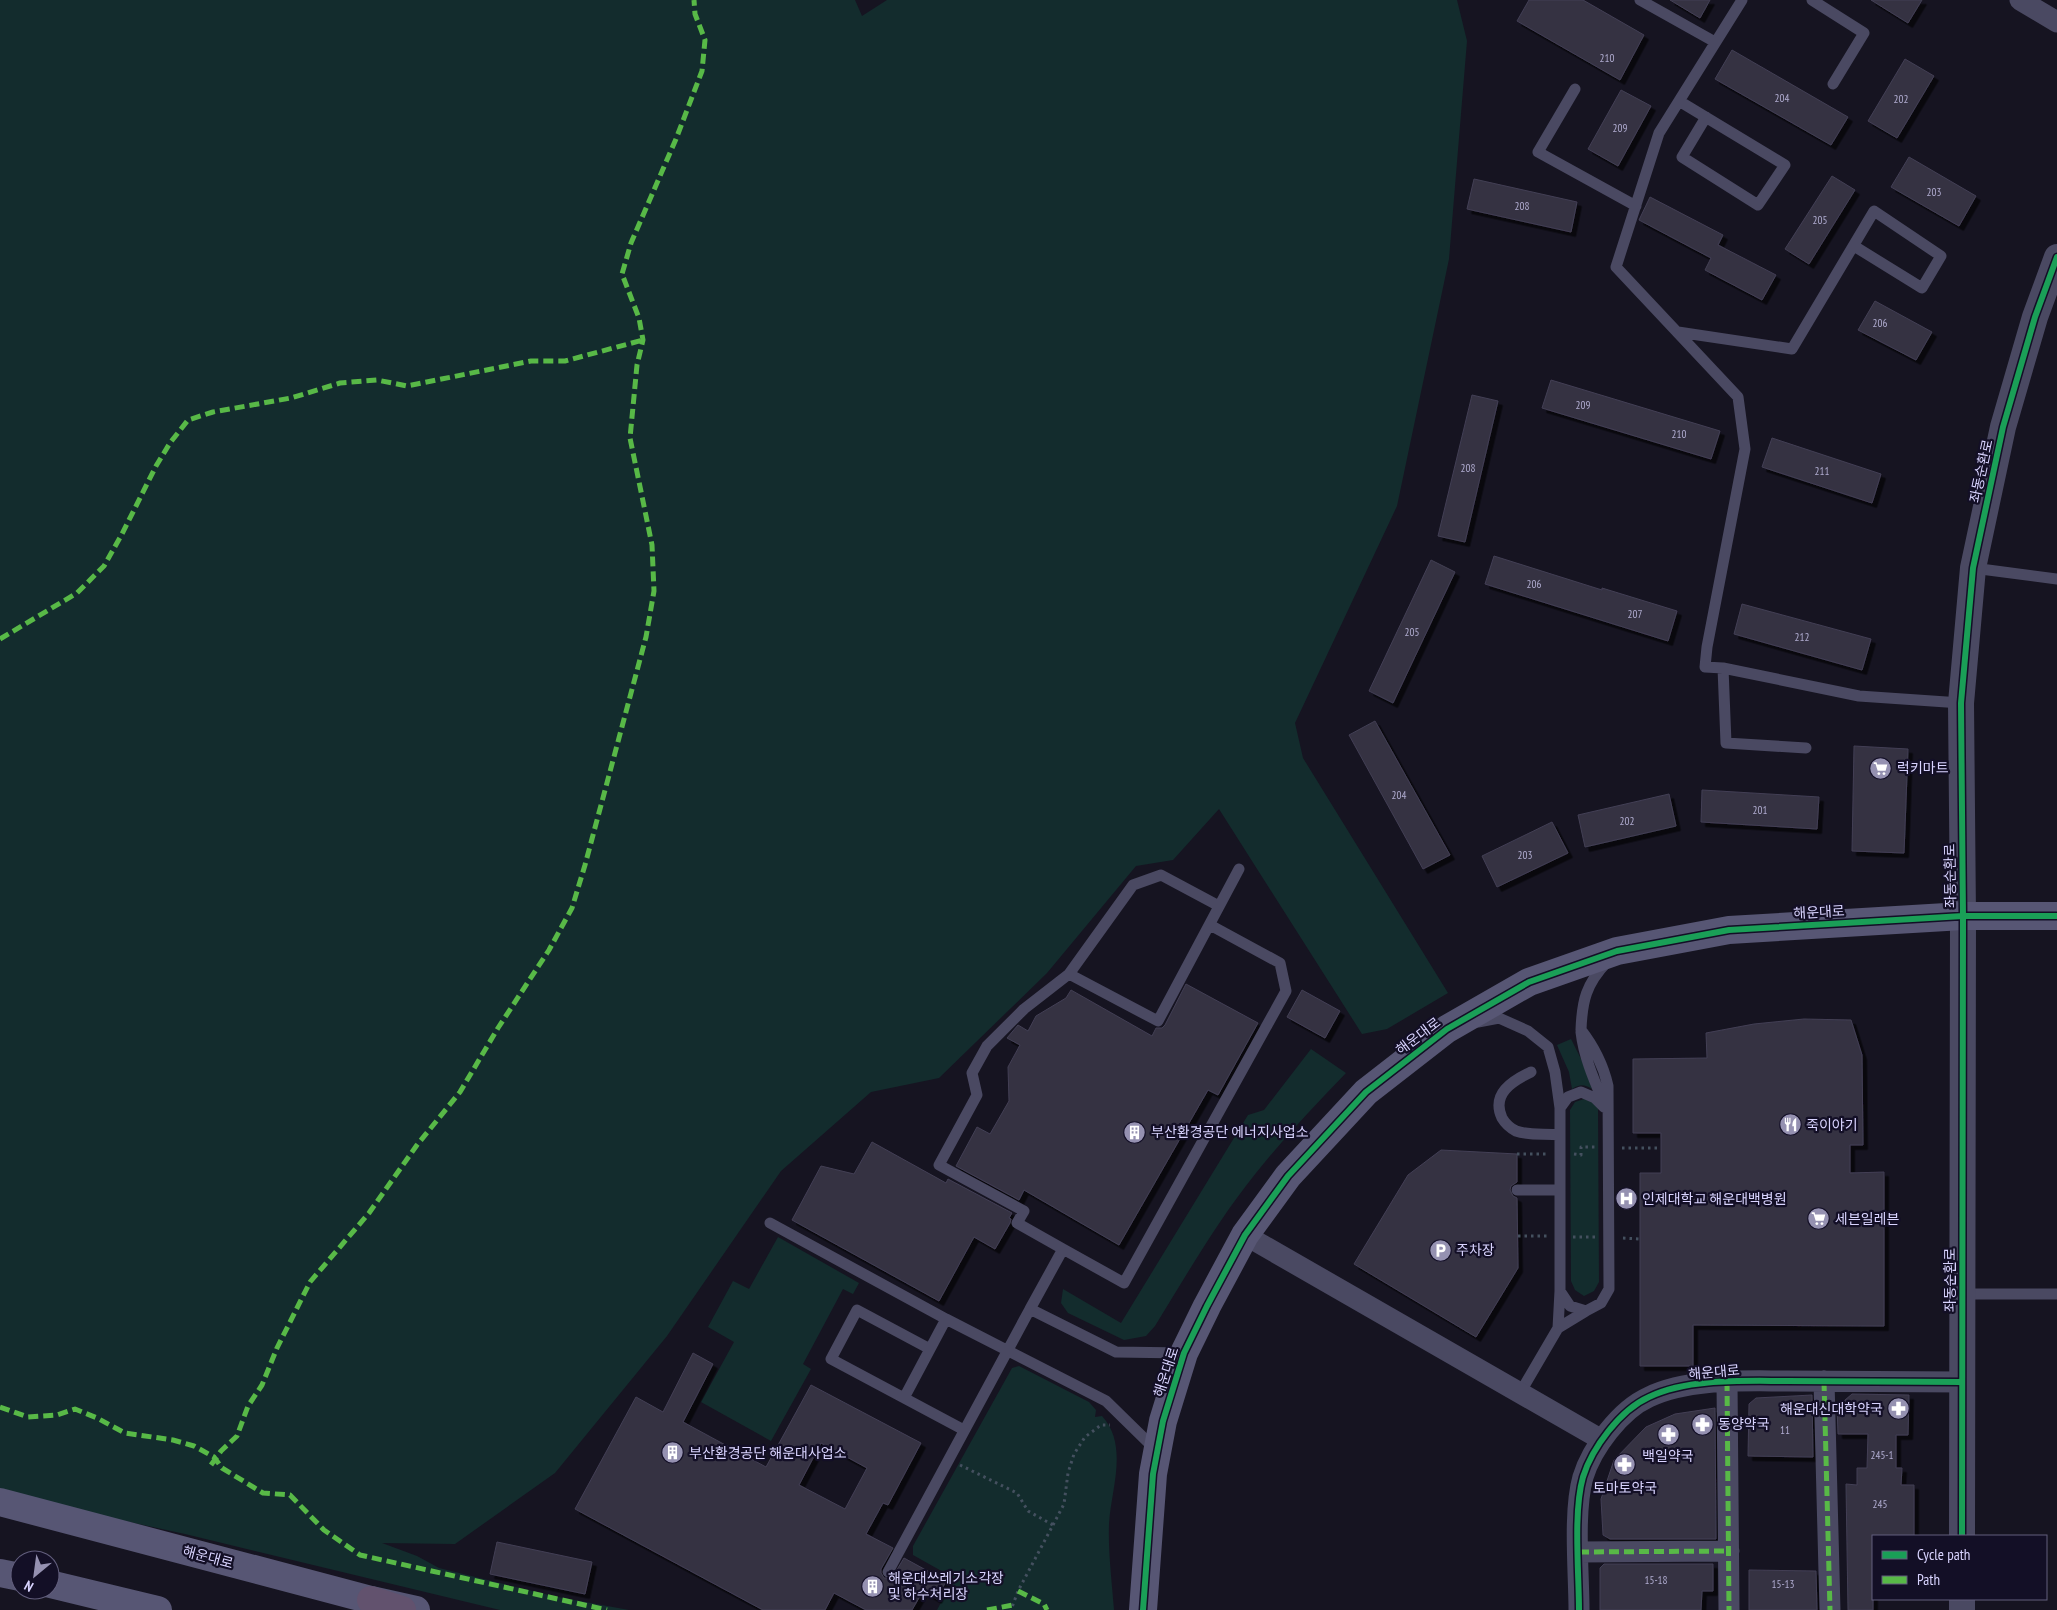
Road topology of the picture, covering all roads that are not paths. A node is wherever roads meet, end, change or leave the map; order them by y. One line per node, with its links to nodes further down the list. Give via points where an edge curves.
1 (1641, 0): 6 (lane)
2 (1742, 0): 6 (lane)
3 (1812, 0): 7 (lane, via 1864,33)
4 (2020, 0): 5 (street)
5 (2057, 22)
6 (1716, 42): 9 (lane)
7 (1833, 84)
8 (1575, 89): 11 (lane, via 1538,152)
9 (1679, 101): 10 (lane); 11 (lane, via 1659,133)
10 (1706, 117): 10 (lane, via 1785,165 1758,205 1682,157)
11 (1636, 206): 14 (lane, via 1616,267)
12 (1854, 246): 12 (lane, via 1874,211 1941,256 1922,288); 14 (lane, via 1792,349)
13 (2057, 257): 15 (street, 좌동순환로, via 2035,317 2003,427)
14 (1678, 332): 17 (lane, via 1738,397 1744,449 1706,647 1705,667)
15 (1973, 568): 16 (lane); 18 (street, 좌동순환로)
16 (2057, 579)
17 (1723, 668): 18 (lane, via 1859,696); 19 (lane, via 1726,743)
18 (1961, 703): 22 (street, 좌동순환로)
19 (1806, 748)
20 (1239, 869): 21 (lane)
21 (1219, 906): 24 (lane); 26 (lane, via 1161,875 1134,886)
22 (1964, 916): 23 (main road, 해운대로); 25 (main road, 해운대로, via 1729,930); 38 (street, 좌동순환로)
23 (2057, 916)
24 (1210, 925): 26 (lane, via 1158,1021); 36 (lane, via 1280,963 1286,991 1124,1283)
25 (1618, 951): 27 (main road, 해운대로, via 1529,982); 30 (lane, via 1596,974 1582,1004 1583,1048)
26 (1069, 974): 36 (lane, via 1024,1009 987,1046 972,1073 977,1096 939,1165 1024,1211 1017,1223)
27 (1447, 1029): 29 (lane, via 1499,1018 1528,1030 1548,1047); 35 (main road, 해운대로, via 1366,1092 1288,1176)
28 (1531, 1072): 31 (lane, via 1506,1087 1500,1096 1498,1110 1505,1124 1516,1130 1530,1134)
29 (1560, 1108): 30 (lane, via 1568,1097 1581,1092 1595,1098); 31 (lane)
30 (1607, 1110): 41 (lane, via 1609,1289 1601,1303)
31 (1560, 1134): 33 (lane)
32 (1517, 1190): 33 (lane)
33 (1560, 1190): 37 (lane)
34 (770, 1223): 42 (lane)
35 (1245, 1235): 46 (main road, 해운대로); 50 (street)
36 (1064, 1249): 40 (lane)
37 (1560, 1291): 41 (lane, via 1570,1306); 43 (lane)
38 (1962, 1294): 39 (lane); 49 (street, 좌동순환로)
39 (2057, 1294)
40 (1030, 1309): 45 (lane); 46 (lane, via 1116,1352)
41 (1586, 1311): 43 (lane)
42 (946, 1319): 44 (lane); 45 (lane)
43 (1558, 1328): 50 (lane)
44 (930, 1349): 51 (lane); 51 (lane, via 857,1310 831,1359)
45 (1007, 1351): 52 (lane); 54 (lane, via 1106,1400)
46 (1184, 1353): 54 (main road, 해운대로)
47 (1824, 1381): 48 (street, 해운대로); 49 (street, 해운대로); 68 (street)
48 (1728, 1382): 53 (street, 해운대로, via 1681,1387 1648,1397 1617,1420); 57 (street, 해운대로)
49 (1962, 1382): 56 (street, 좌동순환로)
50 (1520, 1393): 53 (street)
51 (904, 1398): 52 (lane)
52 (964, 1430): 59 (lane)
53 (1602, 1440): 58 (street, 해운대로, via 1583,1478 1578,1514)
54 (1157, 1452): 65 (main road, 해운대로)
55 (0, 1502): 61 (main road, 해운대로)
56 (1962, 1535)
57 (1729, 1551): 58 (street); 67 (street, 해운대로)
58 (1579, 1552): 66 (street, 해운대로)
59 (888, 1572)
60 (60, 1586): 62 (main road)
61 (371, 1600): 63 (highway); 64 (main road, 해운대로)
62 (158, 1610)
63 (402, 1610)
64 (416, 1610)
65 (1143, 1610)
66 (1579, 1610)
67 (1730, 1610)
68 (1830, 1610)

